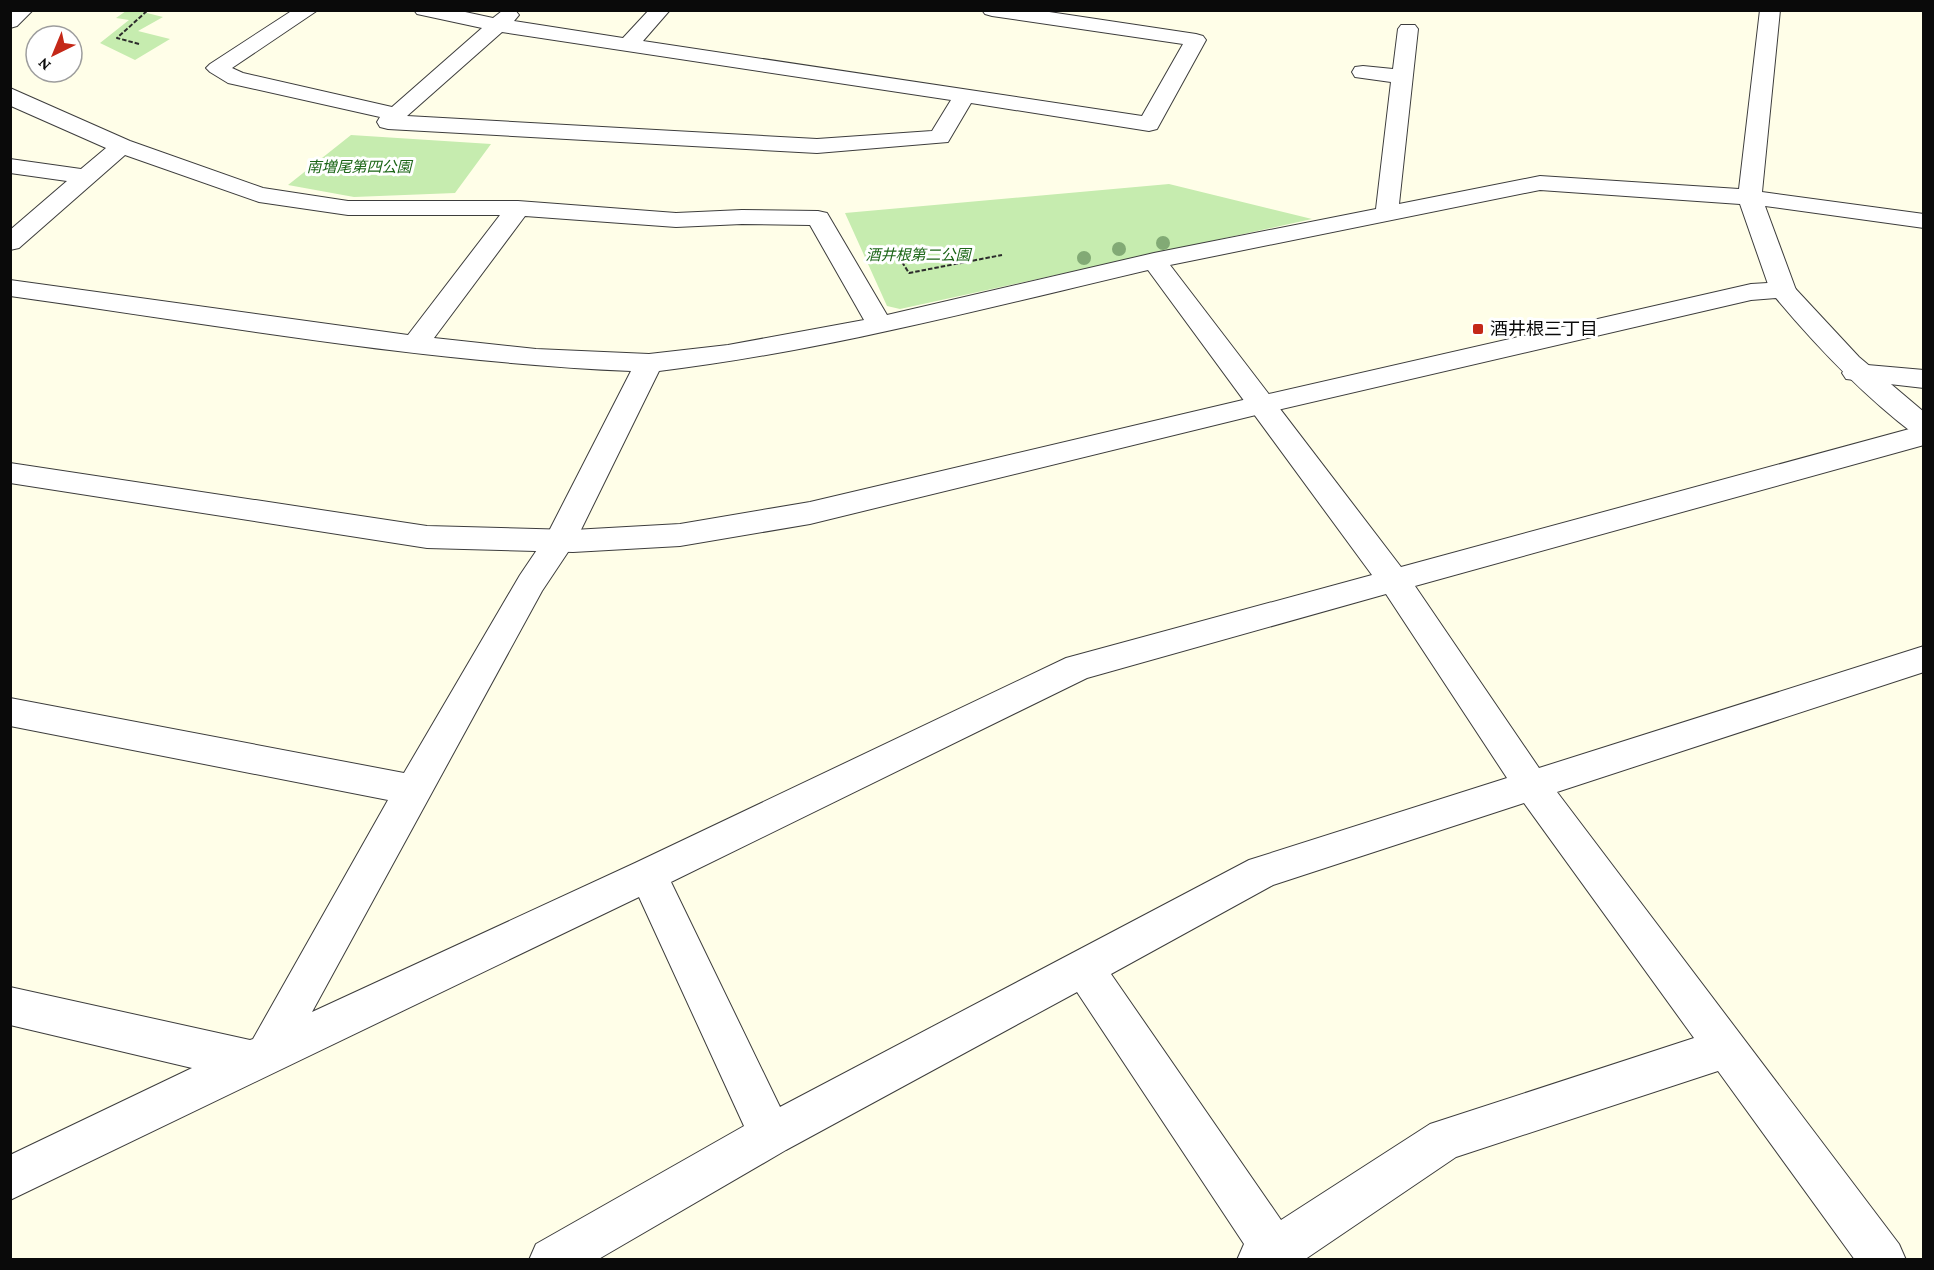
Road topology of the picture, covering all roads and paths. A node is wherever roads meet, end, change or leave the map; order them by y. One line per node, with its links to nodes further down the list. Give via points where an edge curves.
1 (23, 10): 9 (street)
2 (148, 10): 12 (path, via 117,38)
3 (308, 10): 18 (street, via 217,68 236,78)
4 (424, 10): 10 (street)
5 (515, 10): 10 (street)
6 (660, 10): 13 (street)
7 (992, 10): 17 (street, via 1196,40 1149,124)
8 (1770, 10): 22 (street)
9 (10, 22)
10 (497, 25): 13 (street); 18 (street)
11 (1408, 29): 15 (street)
12 (139, 44)
13 (628, 45): 17 (street)
14 (1363, 72): 15 (street)
15 (1402, 76): 24 (street, via 1387,208)
16 (10, 94): 19 (street)
17 (964, 96): 18 (street, via 939,137 818,146 387,122)
18 (396, 114)
19 (122, 146): 21 (street); 23 (street, via 259,195 348,208)
20 (10, 166): 21 (street)
21 (88, 177): 26 (street)
22 (1750, 197): 24 (street, via 1540,183); 25 (street); 31 (street)
23 (518, 208): 29 (street, via 676,220 818,218); 33 (street)
24 (1391, 214): 28 (street)
25 (1923, 221)
26 (10, 243)
27 (1003, 255): 29 (path, via 909,273 897,254)
28 (1154, 261): 32 (street); 37 (street)
29 (844, 263): 32 (street)
30 (10, 288): 33 (street)
31 (1784, 290): 35 (street); 37 (street, via 1751,292)
32 (880, 325): 34 (street, via 728,354)
33 (415, 344): 34 (street, via 536,358)
34 (649, 363): 41 (street)
35 (1856, 373): 36 (street); 38 (street)
36 (1923, 379)
37 (1260, 405): 41 (street, via 748,526 661,537); 42 (street)
38 (1923, 427)
39 (1923, 435): 42 (street)
40 (10, 472): 41 (street, via 427,537)
41 (560, 540): 46 (street, via 531,583)
42 (1394, 581): 45 (street); 47 (street, via 1078,667)
43 (1923, 659): 45 (street)
44 (10, 712): 46 (street)
45 (1532, 786): 48 (street, via 1262,872); 50 (street)
46 (413, 790): 51 (street)
47 (648, 875): 51 (street); 52 (street)
48 (1083, 968): 52 (street); 54 (street)
49 (10, 1006): 51 (street)
50 (1726, 1048): 54 (street, via 1445,1138); 56 (street)
51 (259, 1058): 53 (street)
52 (771, 1135): 55 (street)
53 (10, 1178)
54 (1272, 1256)
55 (552, 1260)
56 (1883, 1260)

